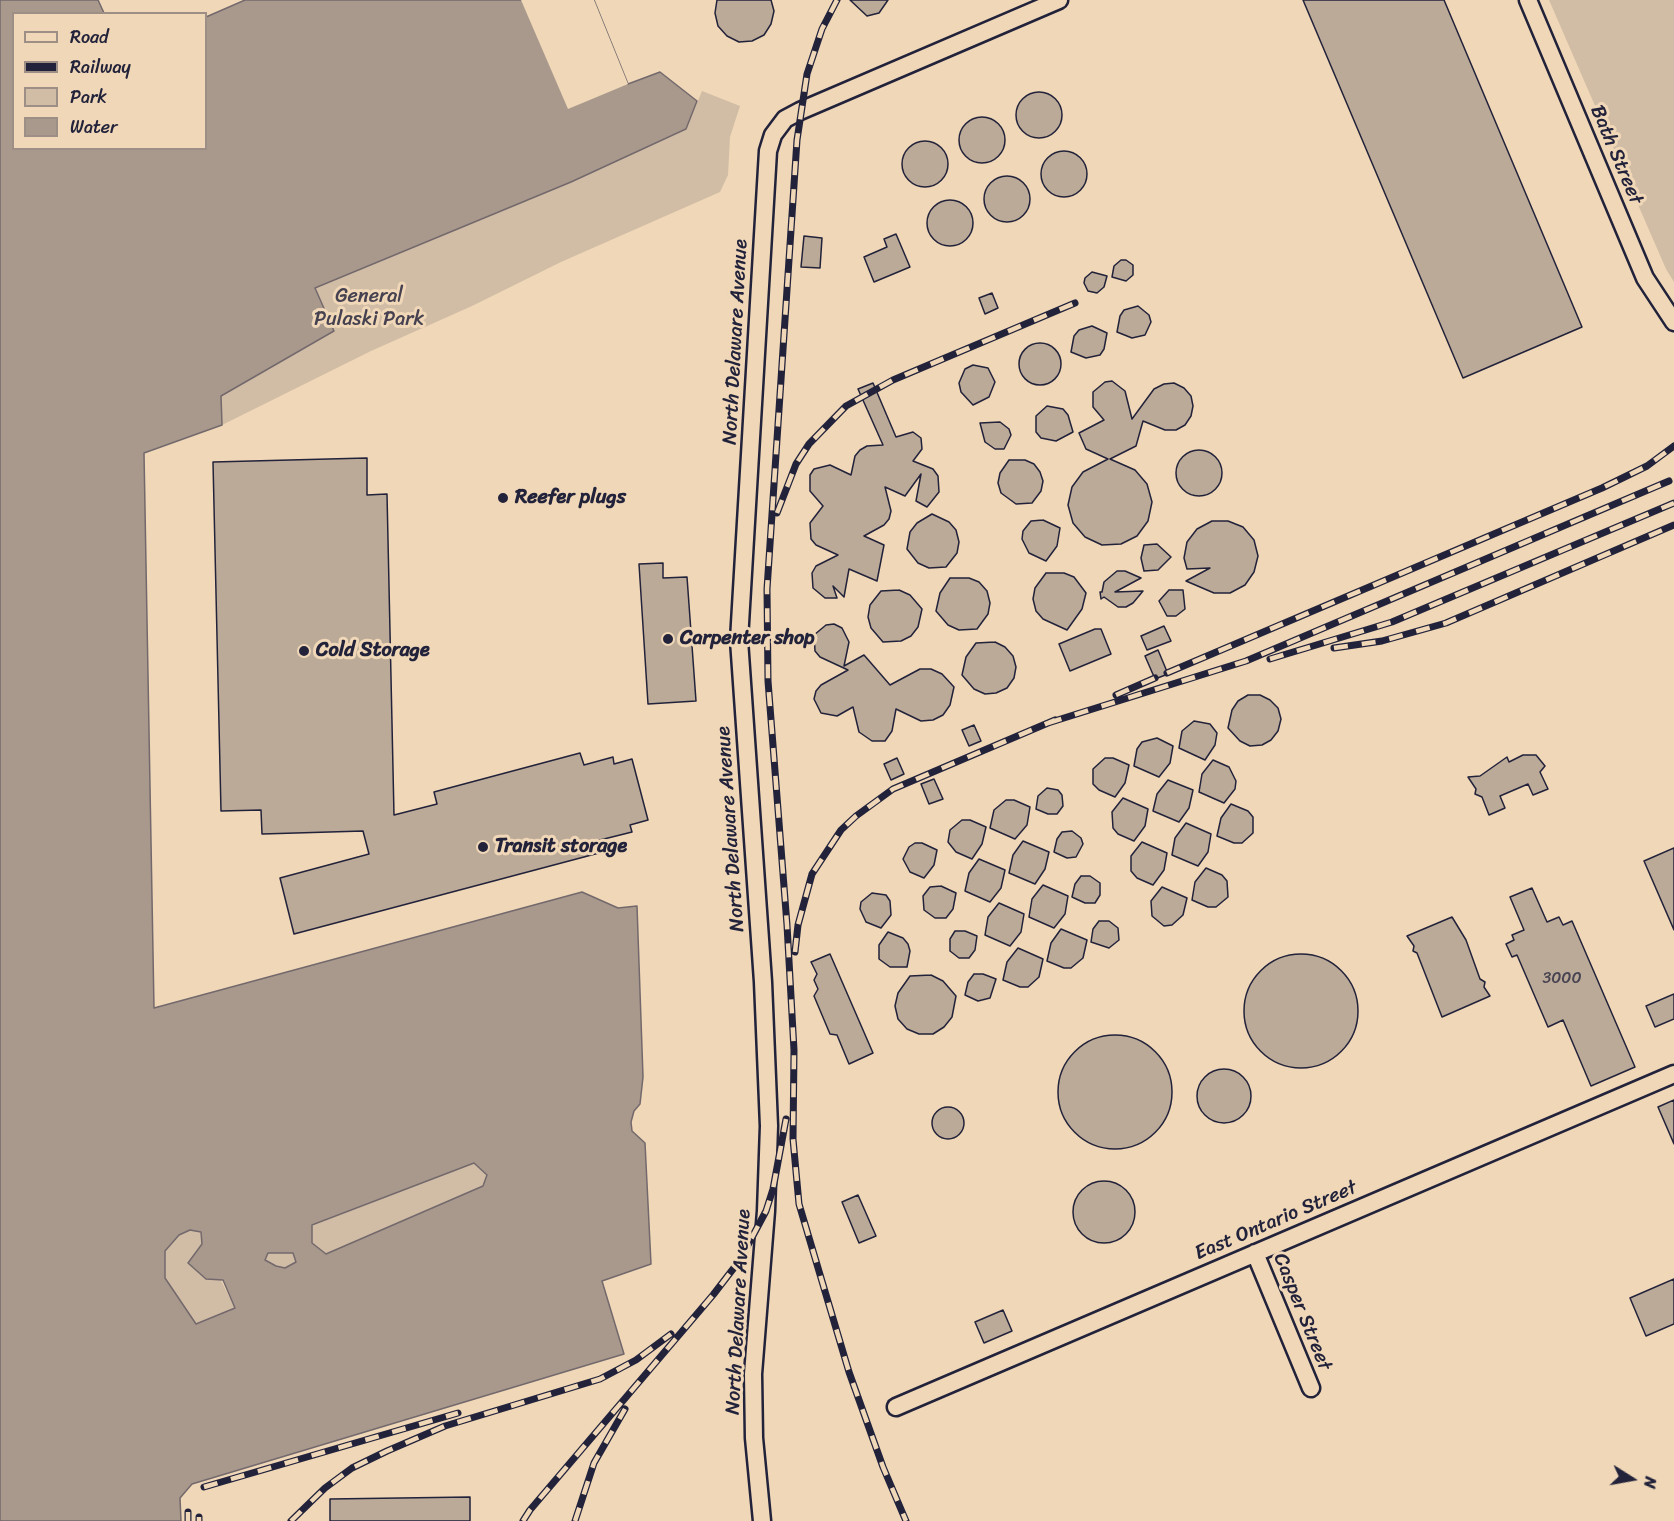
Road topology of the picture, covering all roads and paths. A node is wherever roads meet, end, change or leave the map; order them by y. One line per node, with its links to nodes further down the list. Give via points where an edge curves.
1 (1059, 0): 8 (street, North Delaware Avenue, via 801,111 785,119 773,135 768,161 739,640 764,982 768,1115 753,1374)
2 (1528, 0): 3 (street, Bath Street, via 1645,278)
3 (1674, 322)
4 (1674, 1074): 5 (street, East Ontario Street)
5 (1255, 1252): 6 (street, Casper Street); 7 (street, East Ontario Street)
6 (1311, 1388)
7 (896, 1407)
8 (762, 1521)

